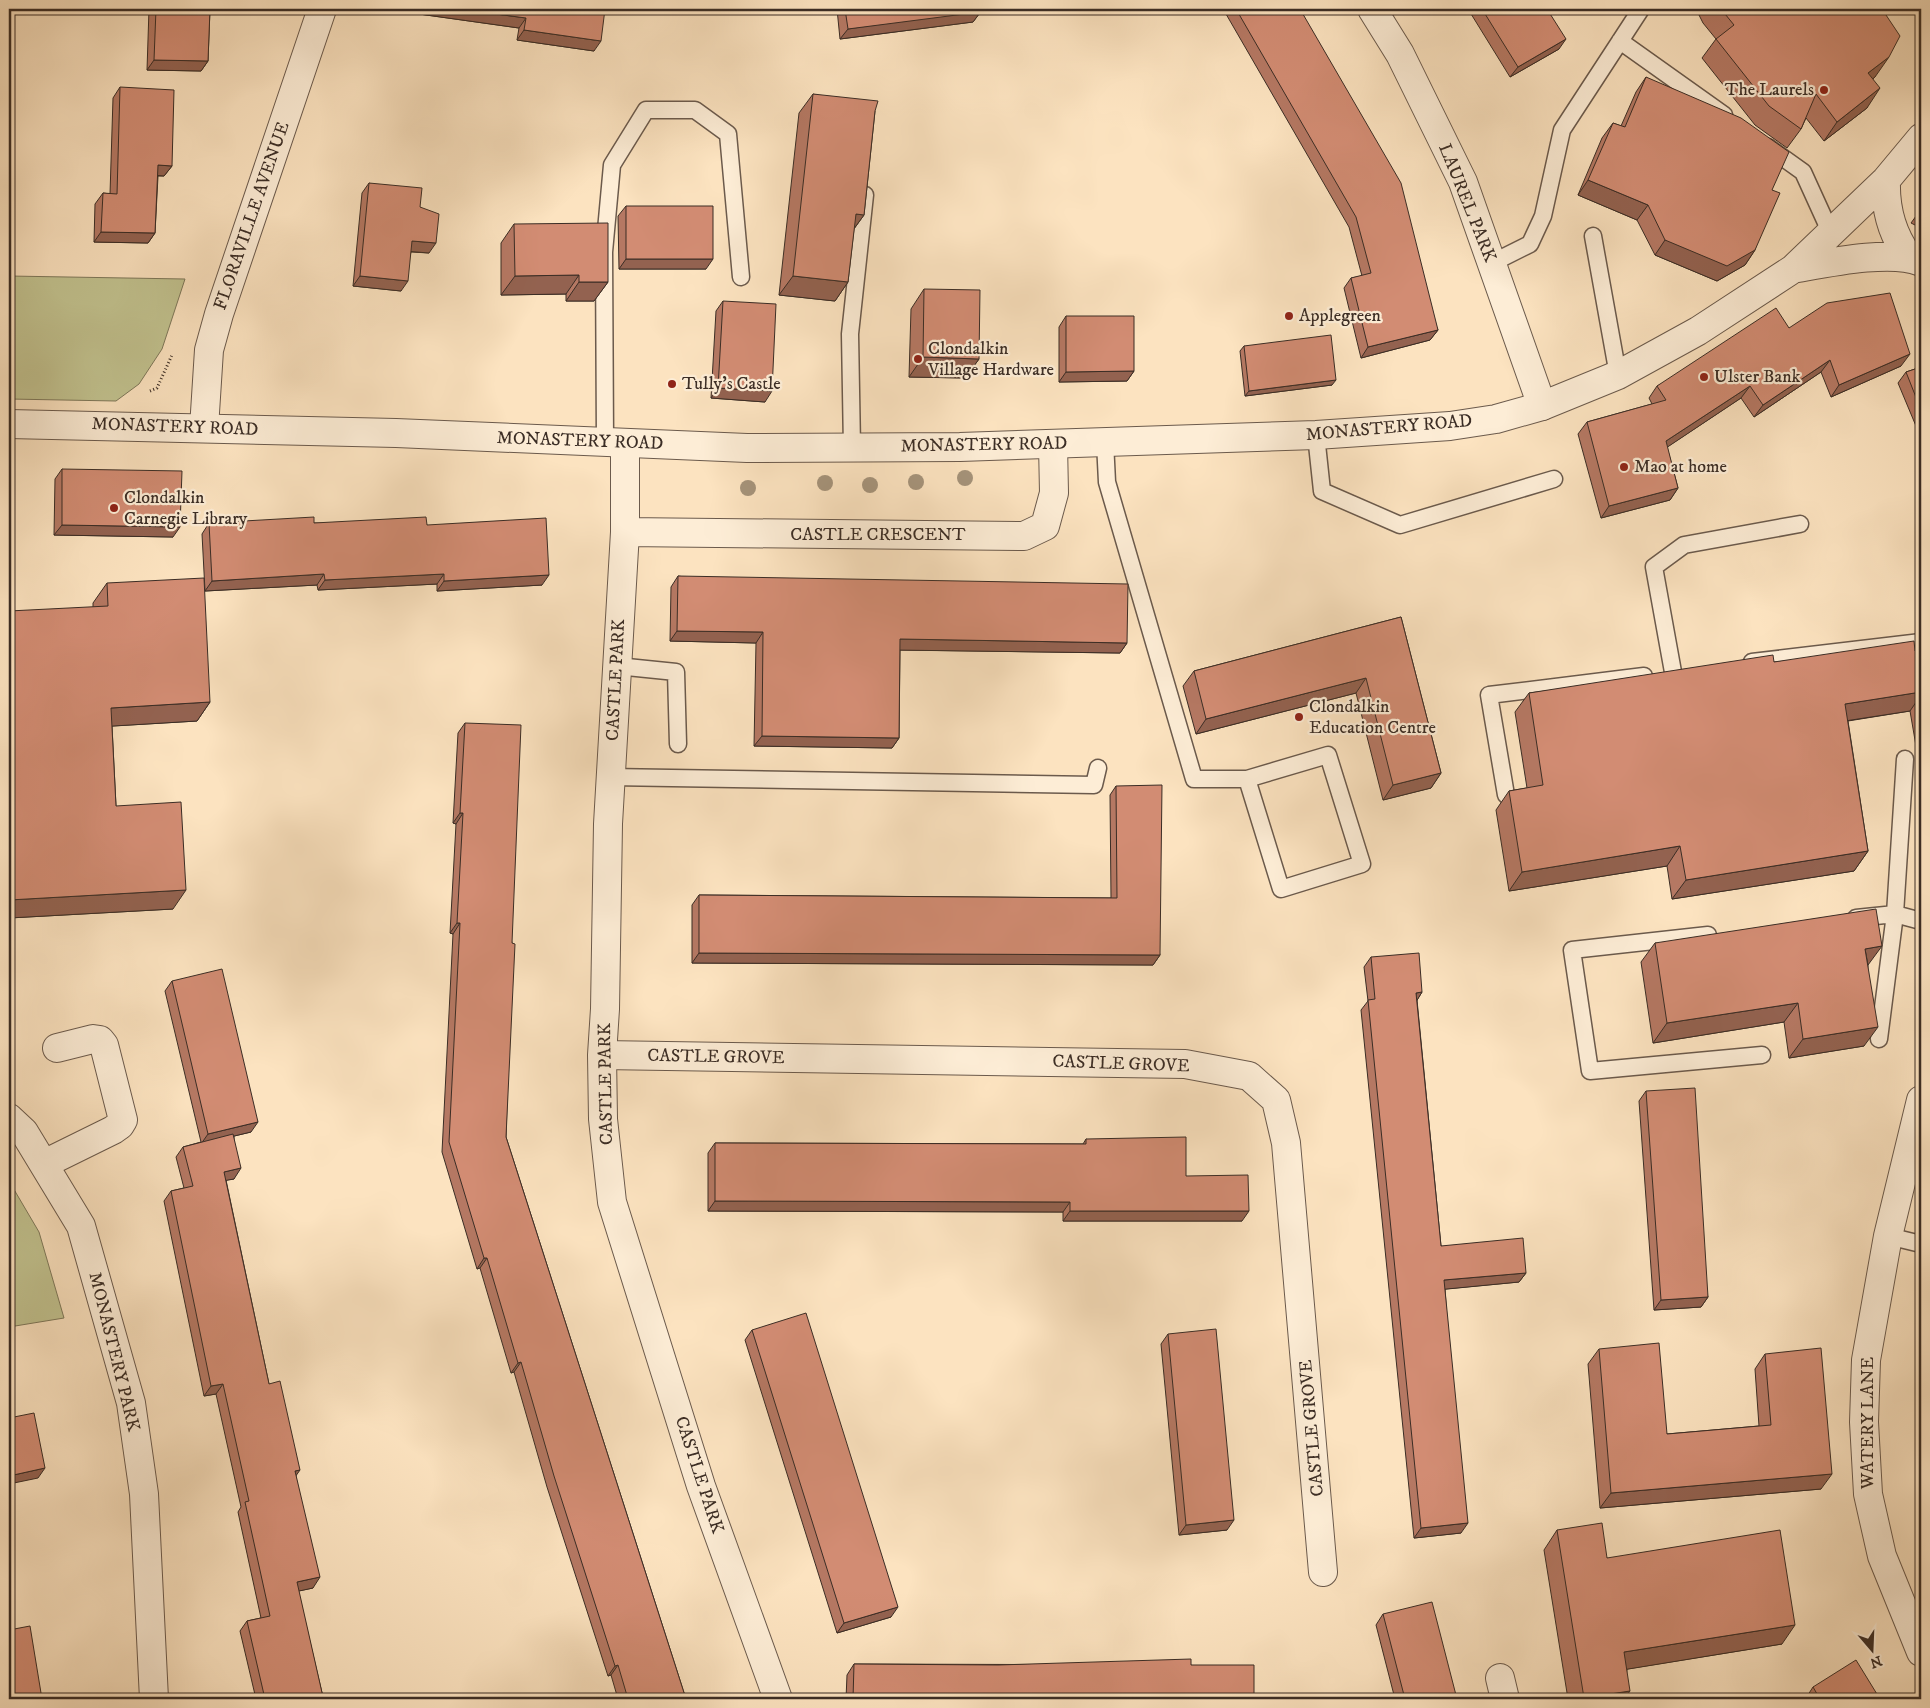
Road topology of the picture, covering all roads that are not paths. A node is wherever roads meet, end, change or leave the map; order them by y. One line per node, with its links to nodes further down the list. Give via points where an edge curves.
1 (322, 9): 20 (street, FLORAVILLE AVENUE, via 219,314 209,350)
2 (1372, 9): 14 (street, LAUREL PARK, via 1400,54 1463,182)
3 (1641, 9): 4 (lane)
4 (1620, 41): 5 (lane); 14 (lane, via 1562,130 1542,216 1530,244)
5 (1739, 126)
6 (1755, 138): 10 (lane, via 1803,172)
7 (1921, 138): 9 (street, MONASTERY ROAD)
8 (866, 179): 25 (lane, via 850,334)
9 (1886, 180): 10 (street, MONASTERY ROAD); 12 (street, via 1886,206 1897,237)
10 (1831, 232): 13 (lane); 15 (street, MONASTERY ROAD)
11 (1594, 236): 17 (lane)
12 (1915, 259): 13 (street)
13 (1840, 261): 15 (street)
14 (1492, 263): 18 (street, LAUREL PARK)
15 (1794, 270): 17 (street, MONASTERY ROAD, via 1698,331)
16 (741, 277): 22 (lane, via 728,134 695,110 646,110 612,165 604,252)
17 (1618, 375): 18 (street, MONASTERY ROAD)
18 (1542, 406): 21 (street, MONASTERY ROAD, via 1450,426)
19 (9, 424): 20 (street, MONASTERY ROAD)
20 (204, 428): 22 (street, MONASTERY ROAD)
21 (1316, 435): 23 (street, MONASTERY ROAD); 26 (lane, via 1322,491 1400,525)
22 (615, 442): 25 (street, MONASTERY ROAD, via 747,448); 28 (street, CASTLE PARK)
23 (1105, 442): 24 (street, MONASTERY ROAD); 38 (lane, via 1107,482 1194,779)
24 (1053, 444): 25 (street, MONASTERY ROAD); 28 (street, CASTLE CRESCENT, via 1054,494 1045,526 1024,536)
25 (852, 448)
26 (1554, 479)
27 (1800, 524): 33 (lane, via 1684,545 1654,567)
28 (624, 532): 31 (street, CASTLE PARK)
29 (1921, 642): 30 (lane)
30 (1740, 664)
31 (617, 666): 34 (lane, via 676,672); 37 (street, CASTLE PARK)
32 (1692, 670): 33 (lane)
33 (1673, 672): 39 (lane, via 1489,695)
34 (678, 744)
35 (1905, 759): 40 (lane)
36 (1098, 768): 37 (lane, via 1094,785)
37 (610, 777): 47 (street, CASTLE PARK)
38 (1247, 778): 38 (lane, via 1281,889 1362,864 1328,755)
39 (1506, 795)
40 (1894, 914): 41 (lane); 42 (lane); 44 (lane)
41 (1838, 919)
42 (1921, 921)
43 (1727, 932): 46 (lane, via 1572,950 1590,1071)
44 (1878, 1039)
45 (56, 1048): 50 (street, via 100,1040 123,1120 113,1130)
46 (1762, 1055)
47 (602, 1056): 53 (street, CASTLE GROVE, via 1185,1064 1249,1076 1276,1100 1286,1143); 56 (street, CASTLE PARK, via 603,1119 612,1202 702,1486)
48 (1921, 1100): 51 (street, WATERY LANE)
49 (9, 1118): 50 (street, MONASTERY PARK, via 24,1132)
50 (44, 1164): 55 (street, MONASTERY PARK, via 81,1226 131,1403 144,1494)
51 (1888, 1236): 52 (lane); 54 (street, WATERY LANE, via 1866,1360 1864,1422 1868,1494 1882,1556)
52 (1921, 1244)
53 (1323, 1572)
54 (1921, 1652)
55 (154, 1699)
56 (778, 1699)

